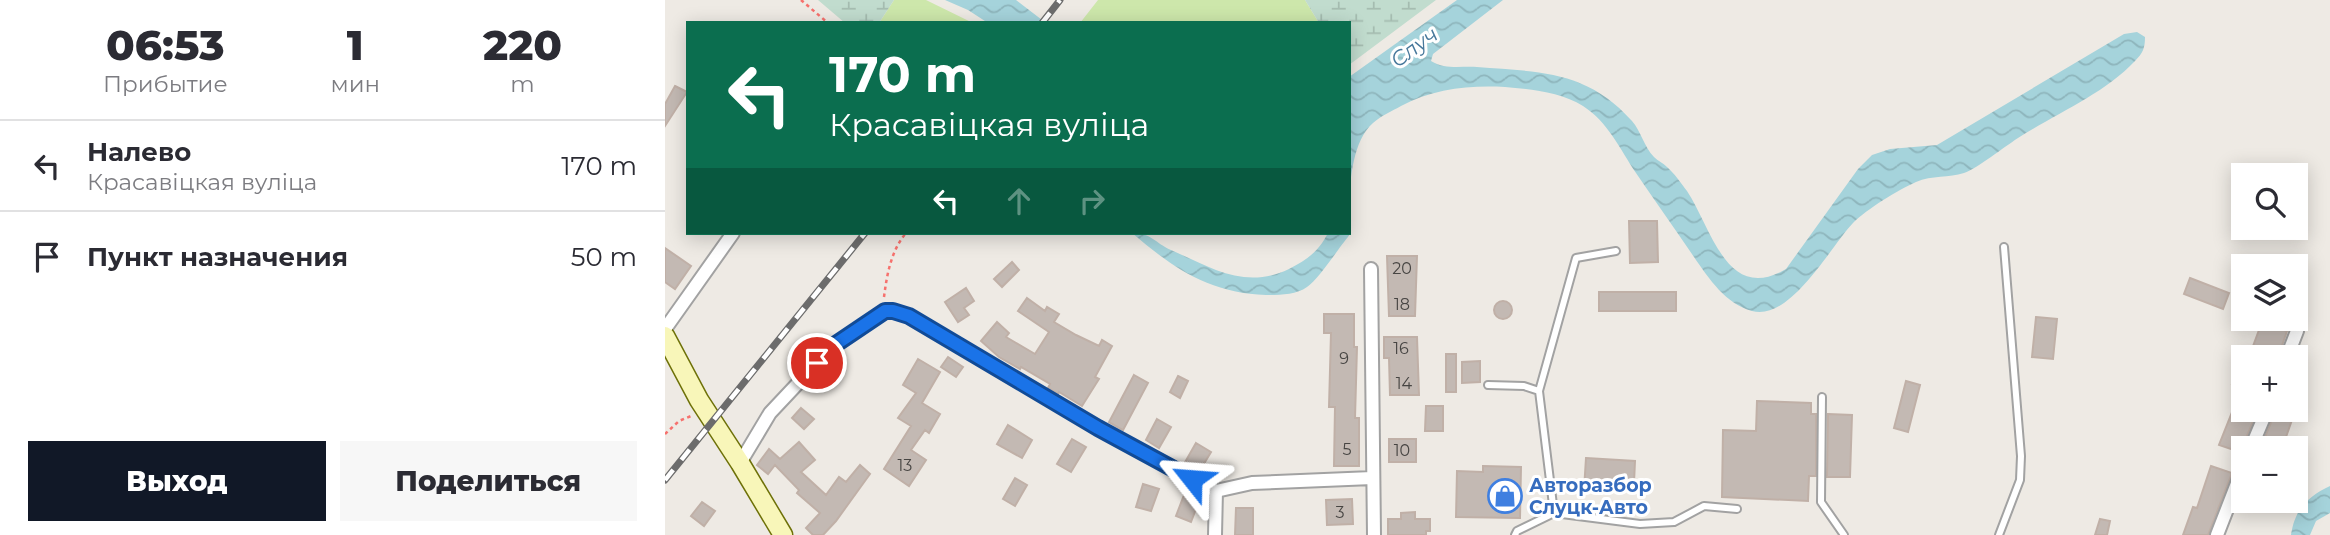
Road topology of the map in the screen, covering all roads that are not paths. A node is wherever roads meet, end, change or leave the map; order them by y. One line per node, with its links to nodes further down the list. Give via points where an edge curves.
1 (732, 235): 5 (street)
2 (2004, 247): 23 (lane, via 2021,468)
3 (1616, 251): 10 (lane, via 1576,258)
4 (1371, 270): 13 (street)
5 (665, 329)
6 (2297, 331): 8 (street)
7 (665, 336): 12 (main road)
8 (2292, 345)
9 (1488, 385): 10 (lane)
10 (1539, 391): 17 (lane)
11 (1822, 397): 22 (lane, via 1821,502)
12 (740, 463): 14 (street, via 770,413 833,346 885,311 893,311); 18 (main road)
13 (1372, 478): 14 (street, via 1252,483); 20 (street)
14 (1216, 491): 19 (street)
15 (2231, 499): 24 (street)
16 (1737, 509): 17 (lane, via 1704,506 1674,522 1640,524)
17 (1554, 513): 21 (lane)
18 (783, 535)
19 (1215, 535)
20 (1374, 535)
21 (1515, 535)
22 (1845, 535)
23 (1999, 535)
24 (2217, 535)

